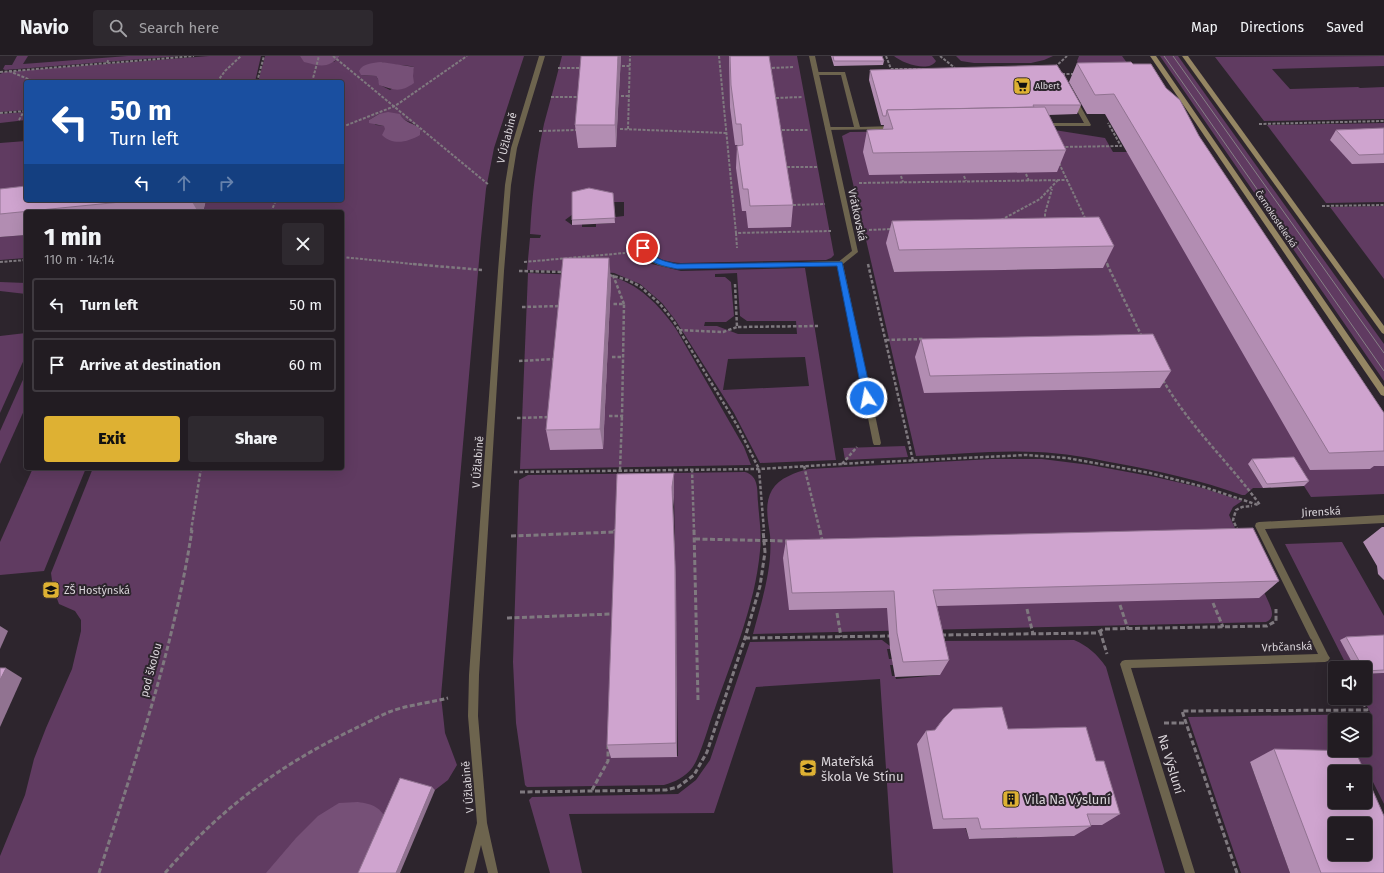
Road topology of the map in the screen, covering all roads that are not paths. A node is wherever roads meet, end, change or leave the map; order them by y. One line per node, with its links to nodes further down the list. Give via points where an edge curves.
1 (542, 56): 19 (street, V Úžlabině, via 514,148 501,263 474,675 474,716)
2 (812, 56): 5 (street, Vrátkovská)
3 (1153, 56): 14 (main road, Černokostelecká)
4 (1185, 56): 13 (main road, Černokostelecká)
5 (816, 73): 8 (street, via 843,73); 10 (street, Vrátkovská)
6 (1060, 74): 7 (street, via 1088,125)
7 (1040, 125)
8 (857, 128): 9 (street); 10 (street)
9 (897, 128)
10 (828, 129): 12 (street, Vrátkovská, via 855,252)
11 (643, 249): 12 (street, via 656,262 677,267)
12 (840, 263): 15 (street)
13 (1384, 331)
14 (1384, 393)
15 (876, 442)
16 (1384, 519): 17 (street, Jirenská)
17 (1259, 526): 18 (street, Vrbčanská, via 1325,658)
18 (1125, 664): 22 (street, Na Výsluní)
19 (482, 823): 20 (street); 21 (street, V Úžlabině)
20 (470, 873)
21 (493, 873)
22 (1190, 873)

